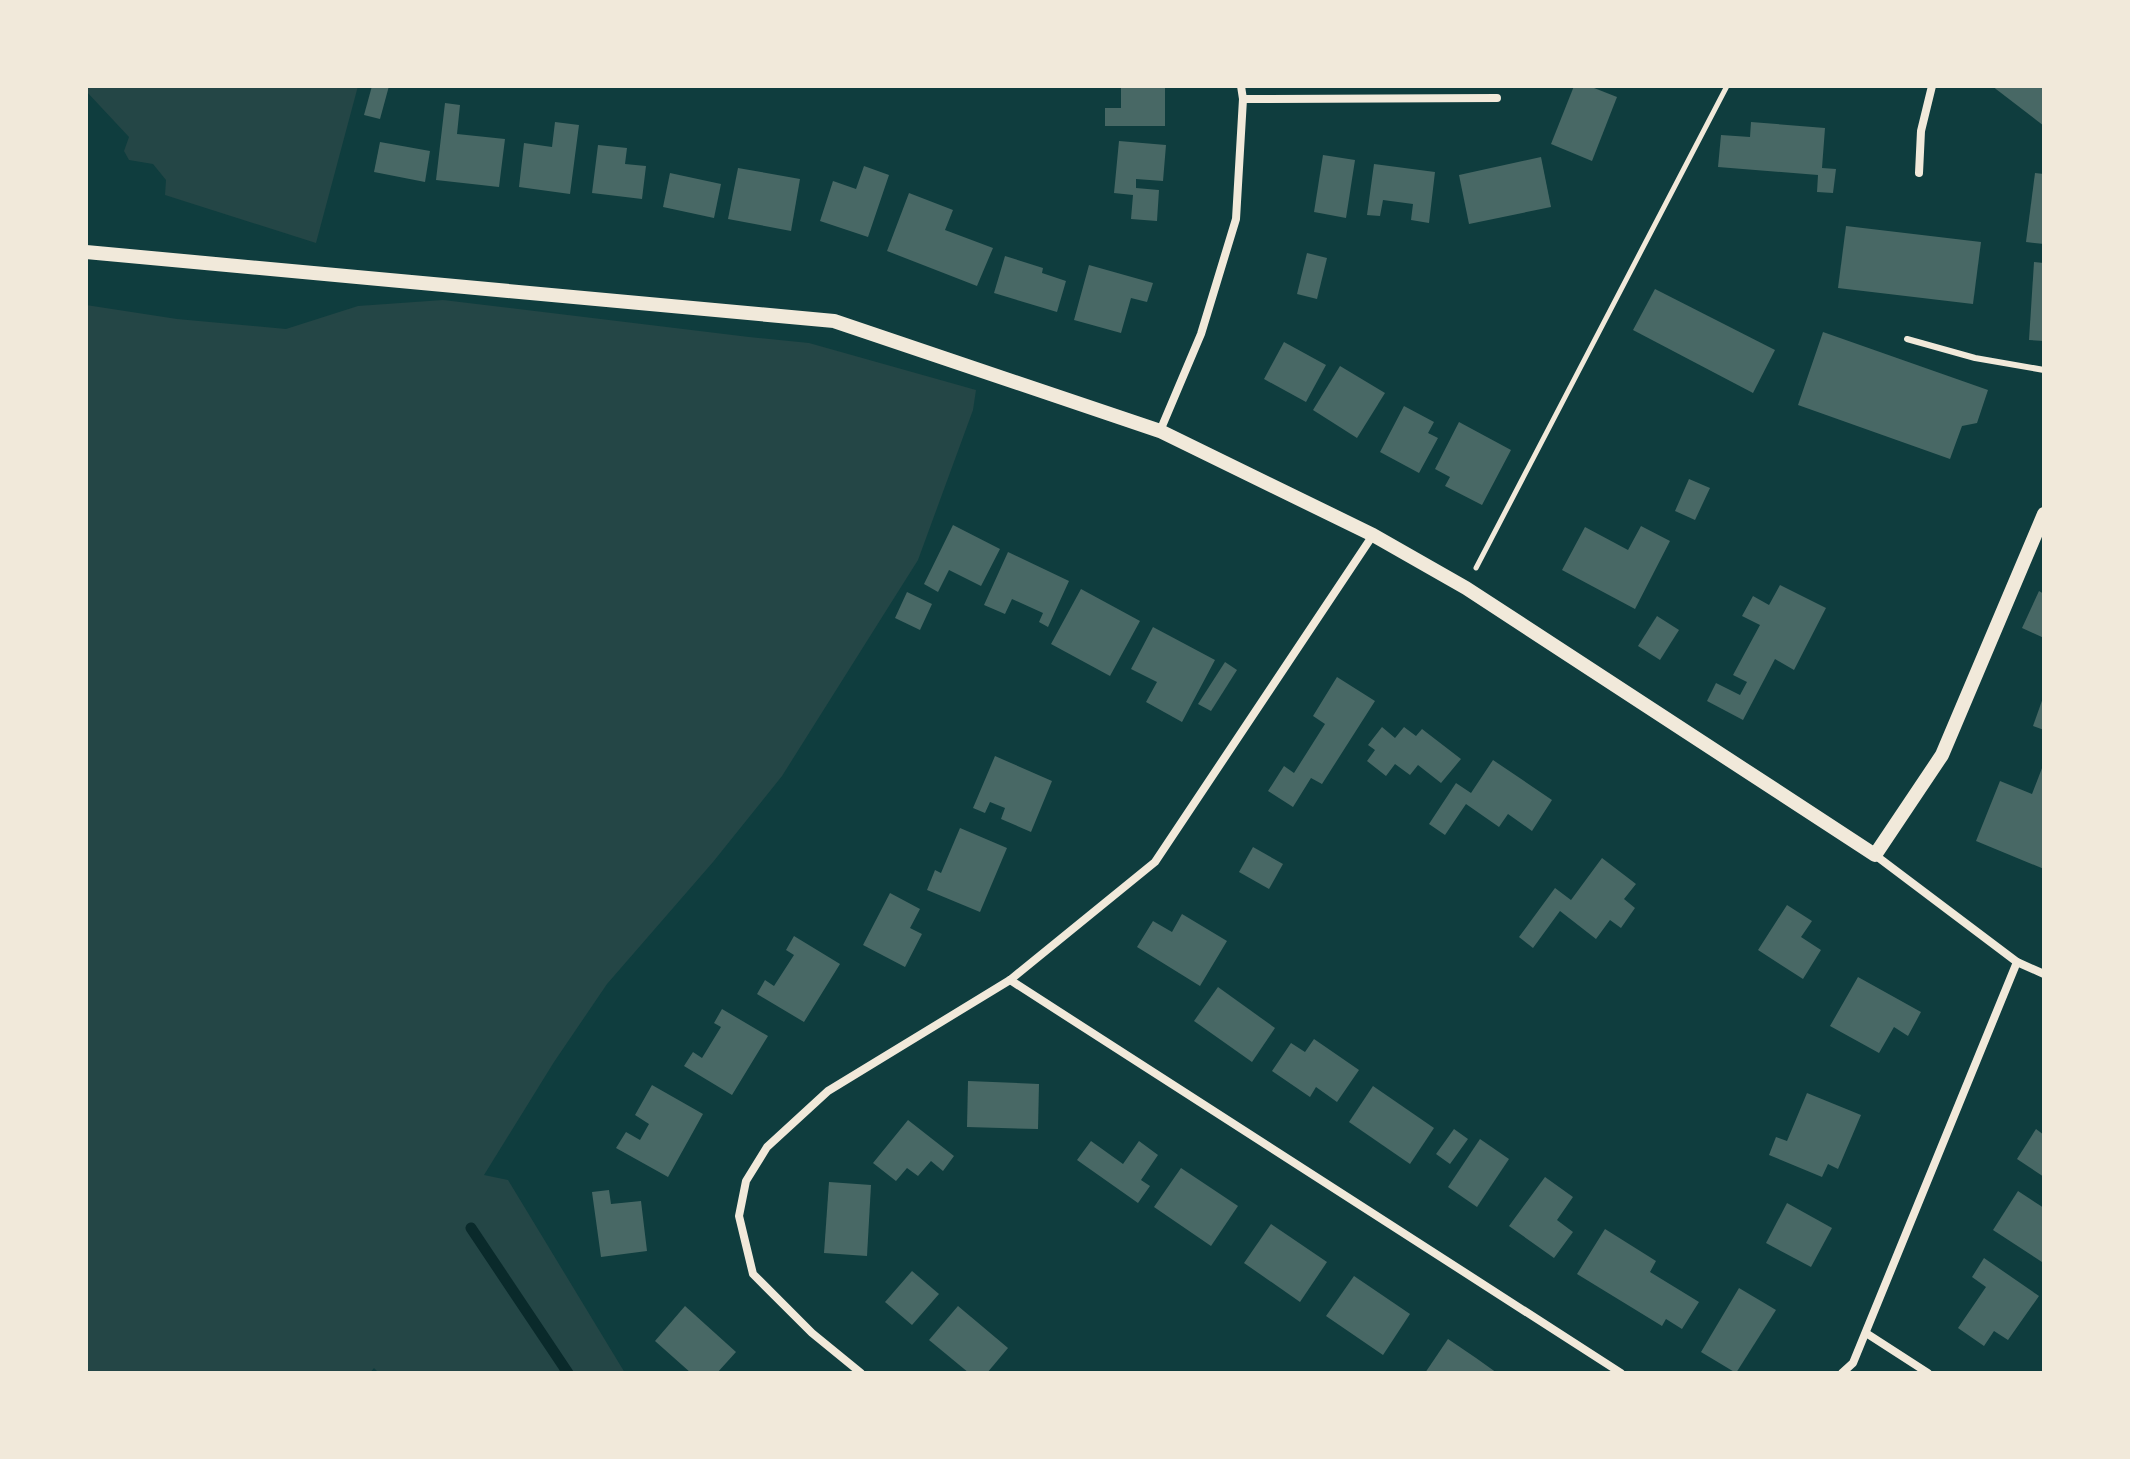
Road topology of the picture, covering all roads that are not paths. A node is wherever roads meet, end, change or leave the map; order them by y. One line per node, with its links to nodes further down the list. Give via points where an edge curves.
1 (1241, 86): 4 (street)
2 (1932, 86): 5 (street, via 1921,131)
3 (1497, 98): 4 (street)
4 (1243, 99): 9 (street, via 1236,219 1201,334)
5 (1919, 173)
6 (86, 252): 9 (street, via 834,321)
7 (1907, 339): 8 (lane)
8 (2044, 370)
9 (1160, 431): 11 (street)
10 (2044, 514): 12 (street, via 1942,755)
11 (1373, 535): 12 (street, via 1466,588); 15 (street, via 1155,862)
12 (1875, 855): 13 (street)
13 (2017, 962): 14 (street); 16 (street)
14 (2044, 974)
15 (1010, 980): 17 (street, via 828,1091 767,1147 746,1181 739,1216 753,1274); 18 (street)
16 (1866, 1333): 19 (street, via 1853,1363); 20 (street)
17 (861, 1373)
18 (1621, 1373)
19 (1842, 1373)
20 (1928, 1373)

